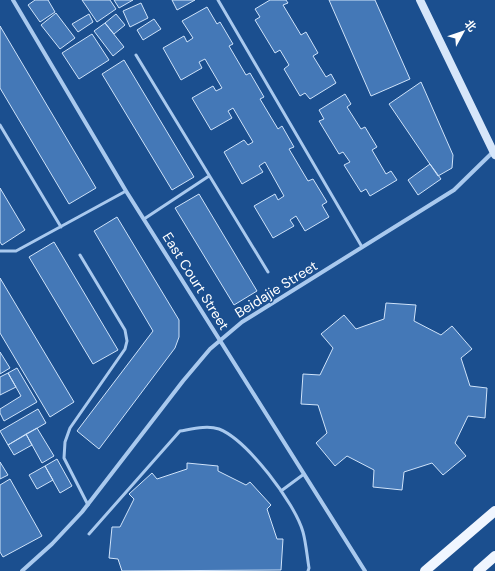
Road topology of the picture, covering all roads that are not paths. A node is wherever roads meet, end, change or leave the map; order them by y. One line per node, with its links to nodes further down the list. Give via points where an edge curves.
1 (14, 0): 8 (street, East Court Street)
2 (218, 0): 11 (lane)
3 (420, 0): 6 (street)
4 (136, 55): 7 (lane)
5 (0, 125): 10 (lane)
6 (494, 152): 11 (street, Beidajie Street, via 454,190)
7 (210, 176): 9 (lane); 14 (lane)
8 (126, 191): 9 (street, East Court Street); 10 (lane)
9 (144, 219): 15 (street, East Court Street)
10 (61, 227): 12 (lane, via 16,252)
11 (362, 247): 15 (street, Beidajie Street, via 242,322)
12 (0, 251)
13 (80, 255): 18 (lane, via 124,330 127,341 125,349 70,428 65,442 64,458)
14 (268, 272)
15 (220, 340): 16 (street, East Court Street); 18 (street, Beidajie Street, via 183,381)
16 (304, 474): 17 (lane); 24 (street, East Court Street)
17 (281, 491): 20 (lane, via 236,439 218,429 198,427 180,431); 23 (lane, via 303,531)
18 (88, 504): 22 (street, Beidajie Street, via 52,544)
19 (495, 512): 25 (main road)
20 (89, 534)
21 (495, 556): 26 (main road)
22 (22, 571)
23 (308, 571)
24 (365, 571)
25 (425, 571)
26 (478, 571)

